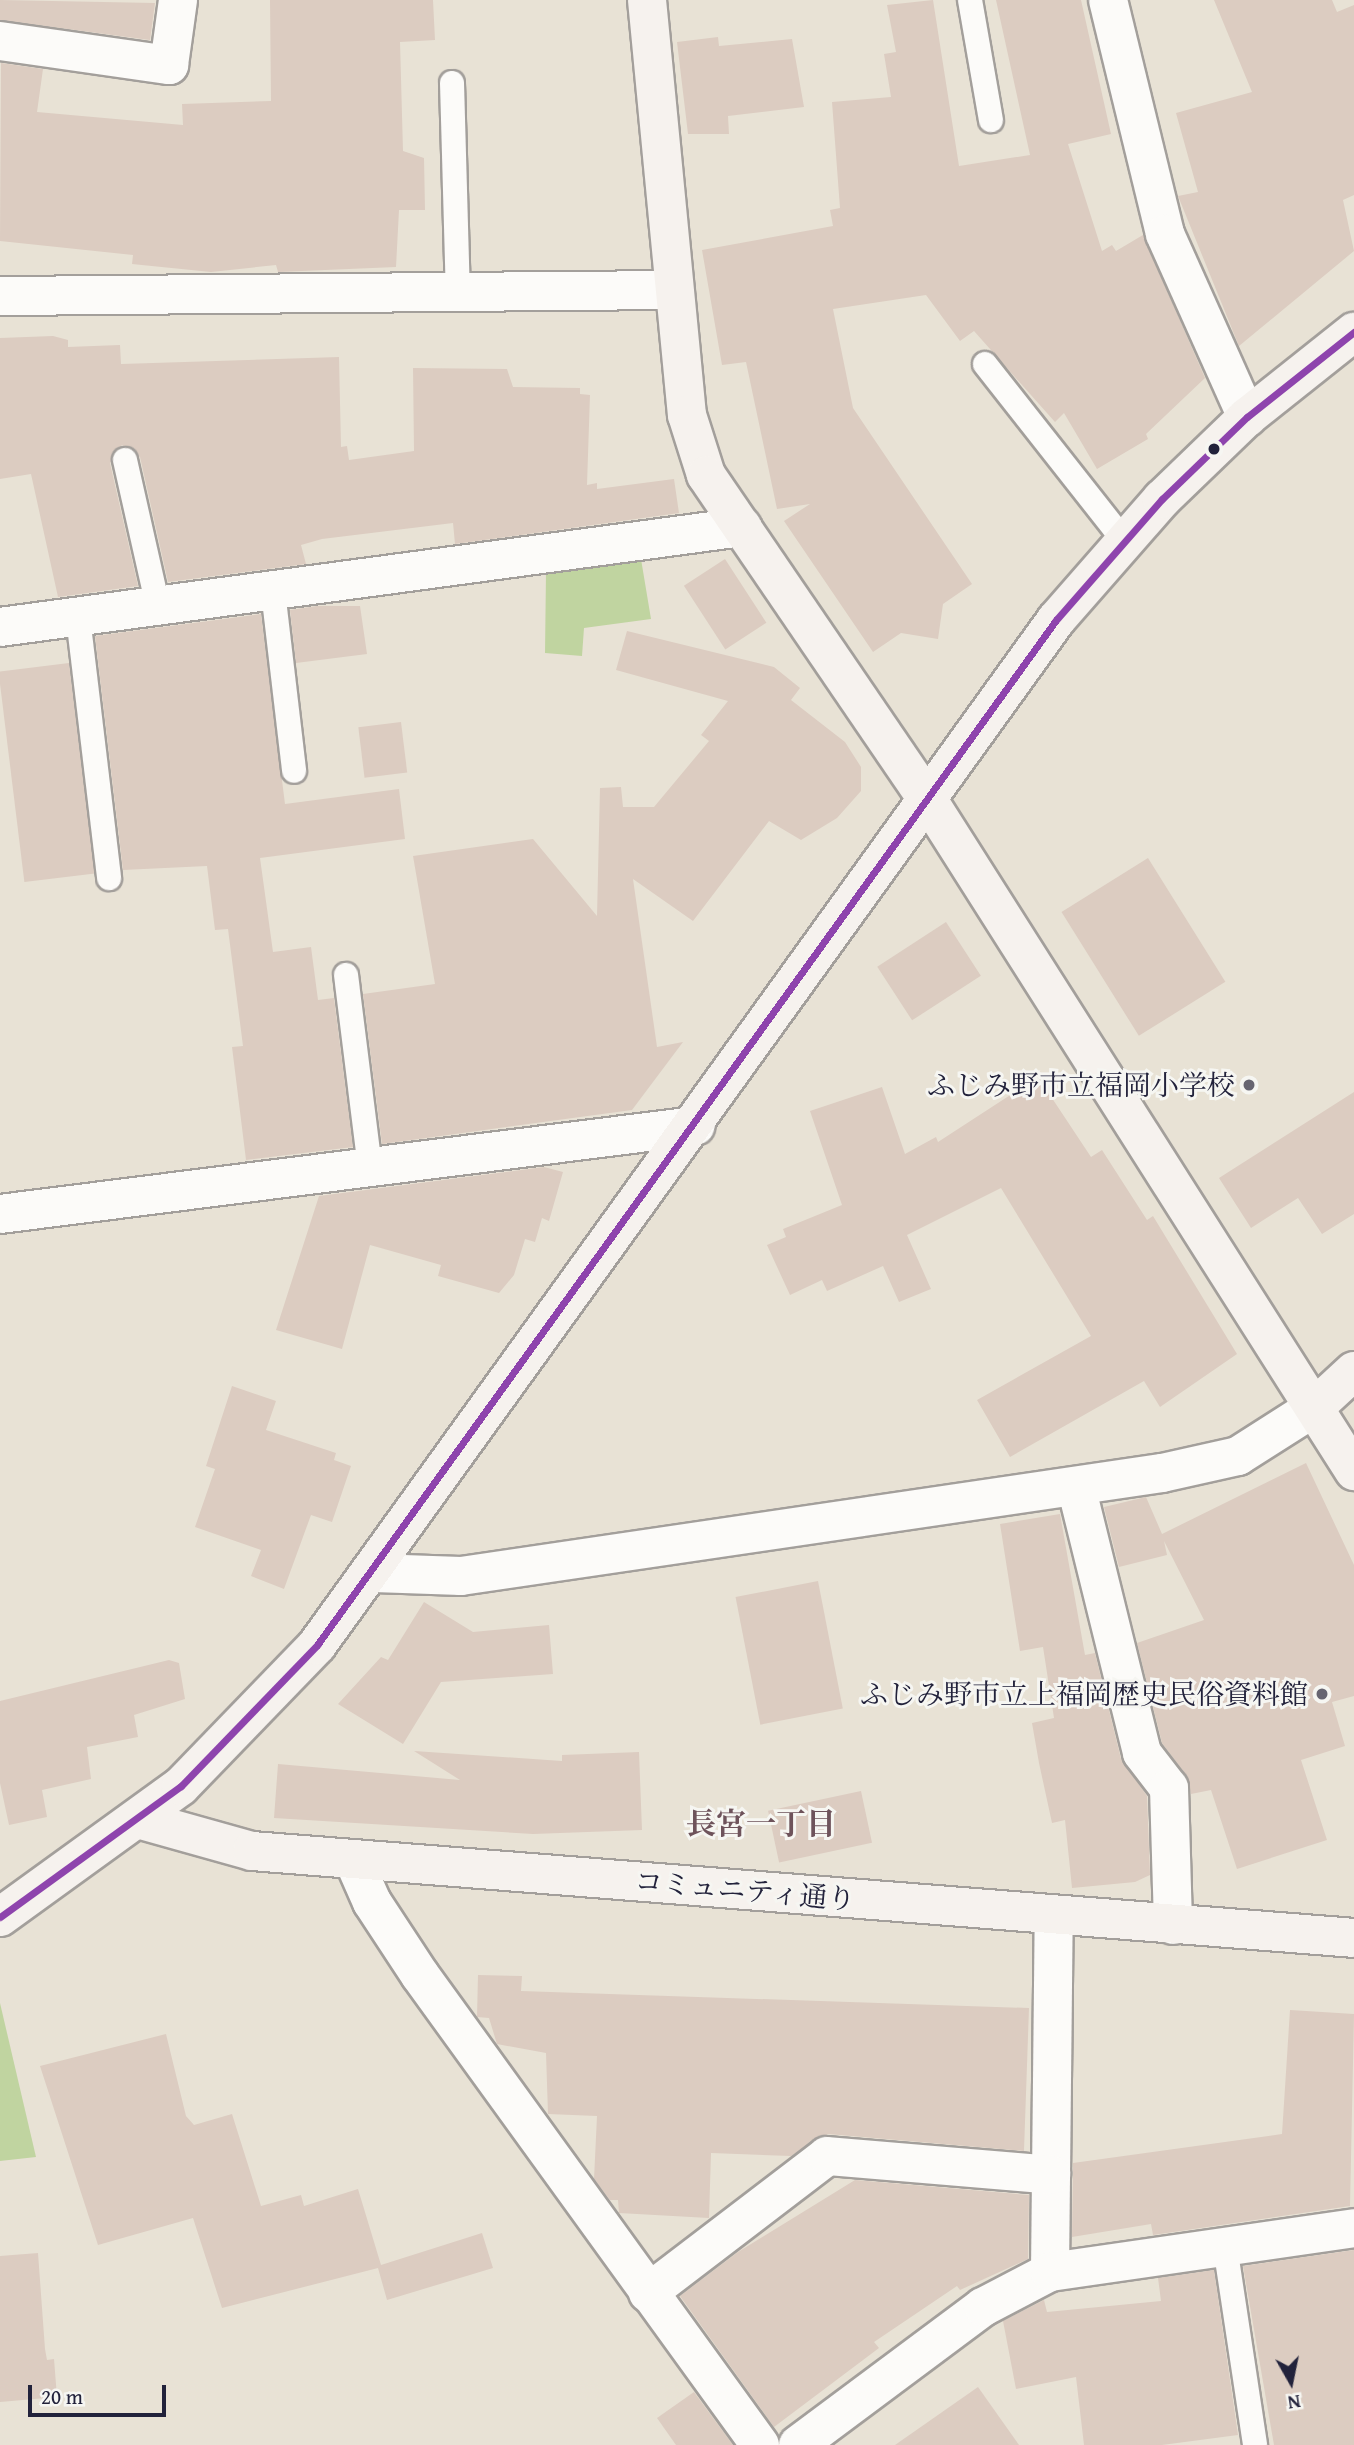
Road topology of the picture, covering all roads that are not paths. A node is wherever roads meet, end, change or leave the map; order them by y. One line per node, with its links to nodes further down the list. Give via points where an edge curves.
1 (178, 0): 5 (street, via 169,65)
2 (970, 0): 7 (lane)
3 (1108, 0): 13 (street, via 1165,234)
4 (650, 1): 8 (street)
5 (0, 41)
6 (452, 83): 9 (lane)
7 (991, 120)
8 (672, 290): 9 (street); 15 (street, via 691,442)
9 (458, 292): 10 (street)
10 (0, 296)
11 (1354, 332): 13 (street)
12 (985, 365): 16 (lane)
13 (1247, 417): 16 (street)
14 (125, 460): 18 (lane)
15 (742, 527): 17 (street); 22 (street)
16 (1125, 542): 22 (street, via 1056,620)
17 (272, 591): 18 (street); 21 (lane)
18 (158, 607): 19 (street)
19 (78, 617): 20 (street); 23 (lane)
20 (0, 627)
21 (294, 771)
22 (928, 800): 25 (street); 29 (street)
23 (109, 878)
24 (346, 975): 26 (lane)
25 (695, 1126): 26 (street); 32 (street)
26 (370, 1167): 27 (street)
27 (0, 1214)
28 (1354, 1371): 29 (street)
29 (1315, 1407): 30 (street); 31 (street, via 1238,1456)
30 (1354, 1471)
31 (1076, 1486): 32 (street, via 461,1576); 37 (street, via 1142,1753 1169,1788)
32 (374, 1573): 33 (street, via 239,1731)
33 (141, 1820): 34 (street, コミュニティ通り, via 252,1851); 35 (street)
34 (353, 1859): 36 (street, コミュニティ通り); 43 (street, via 372,1902 420,1975)
35 (0, 1917)
36 (1054, 1917): 37 (street, コミュニティ通り); 39 (street)
37 (1173, 1925): 38 (street, コミュニティ通り)
38 (1354, 1938)
39 (1051, 2175): 42 (street); 43 (street, via 827,2156)
40 (1354, 2228): 41 (street)
41 (1225, 2246): 42 (street); 46 (lane)
42 (1050, 2272): 45 (street, via 983,2307)
43 (648, 2293): 44 (street)
44 (760, 2445)
45 (798, 2445)
46 (1255, 2445)

